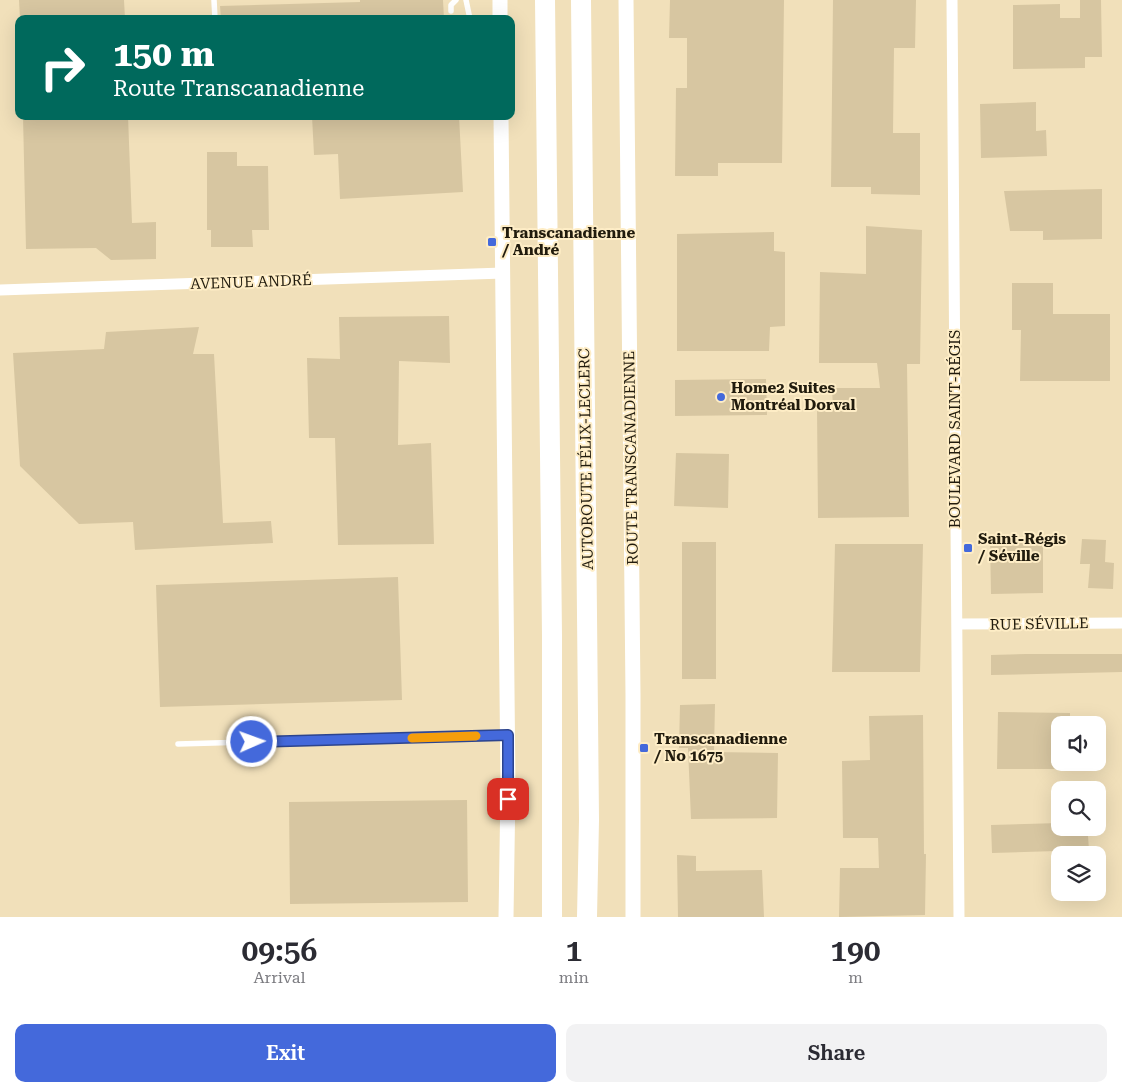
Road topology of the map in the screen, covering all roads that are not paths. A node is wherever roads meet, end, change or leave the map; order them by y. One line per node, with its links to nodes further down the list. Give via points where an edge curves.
1 (214, 0): 11 (lane)
2 (456, 0): 10 (lane)
3 (466, 0): 12 (lane)
4 (500, 0): 13 (main road)
5 (544, 0): 23 (highway)
6 (581, 0): 15 (highway, AUTOROUTE FÉLIX-LECLERC)
7 (593, 0): 15 (highway)
8 (626, 0): 25 (main road, ROUTE TRANSCANADIENNE)
9 (952, 0): 19 (street, BOULEVARD SAINT-RÉGIS)
10 (451, 11)
11 (215, 15)
12 (469, 15)
13 (500, 15)
14 (501, 120): 16 (main road)
15 (583, 148): 24 (highway, AUTOROUTE FÉLIX-LECLERC, via 589,820)
16 (503, 273): 17 (street, AVENUE ANDRÉ); 20 (main road)
17 (0, 290)
18 (1122, 623): 19 (street, RUE SÉVILLE)
19 (957, 624): 26 (street, BOULEVARD SAINT-RÉGIS)
20 (508, 735): 21 (lane); 22 (main road)
21 (178, 744)
22 (506, 917)
23 (552, 917)
24 (587, 917)
25 (633, 917)
26 (959, 917)

